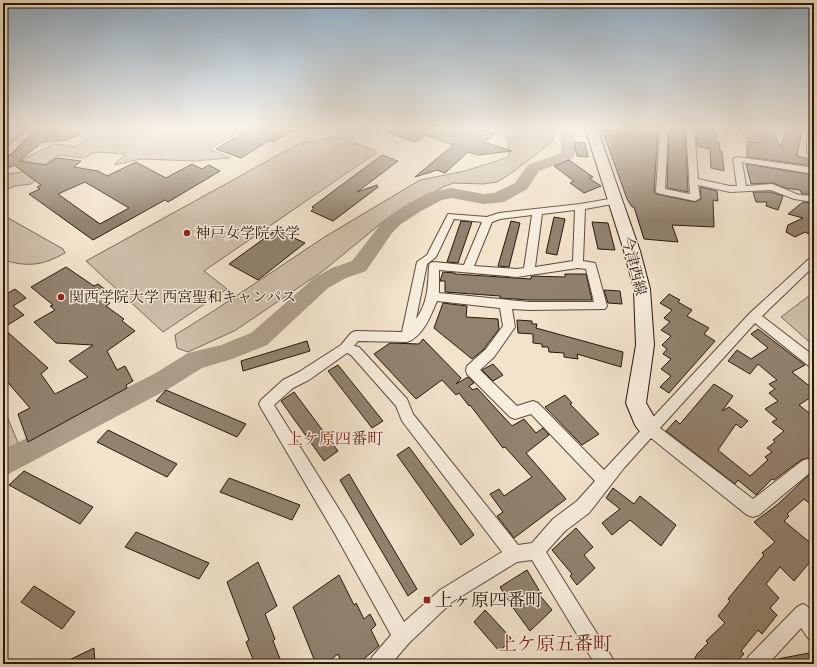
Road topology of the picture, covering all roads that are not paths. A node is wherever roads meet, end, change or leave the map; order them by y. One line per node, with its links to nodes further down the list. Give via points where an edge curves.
1 (601, 159): 10 (street, 今津西線)
2 (662, 159): 7 (street, via 660,191 695,198)
3 (692, 159): 7 (street)
4 (737, 159): 8 (street)
5 (738, 159): 6 (street)
6 (814, 172)
7 (694, 181): 8 (street)
8 (742, 189): 9 (street, via 772,187 797,197)
9 (814, 199)
10 (615, 201): 11 (street); 24 (street, 今津西線, via 642,289 645,346 636,403)
11 (580, 207): 12 (street); 15 (street)
12 (536, 213): 13 (street, via 499,216); 17 (street)
13 (488, 220): 16 (street); 21 (street, via 451,216 431,257 422,262)
14 (814, 260): 20 (street)
15 (578, 264): 17 (street); 19 (street, via 591,266 602,306)
16 (467, 269): 17 (street, via 517,273); 18 (street, via 434,266)
17 (529, 271)
18 (432, 295): 19 (street); 21 (street, via 430,308 423,321)
19 (505, 304): 26 (street, via 509,328 490,353 472,370 515,413 533,407)
20 (754, 316): 23 (street); 24 (street)
21 (407, 336): 22 (street, via 355,336)
22 (345, 348): 28 (street, via 355,351 402,403 407,418); 30 (street, via 288,384 266,404)
23 (814, 363)
24 (650, 429): 25 (street, via 753,509); 26 (street)
25 (807, 466)
26 (605, 481): 27 (street, via 583,507 559,525)
27 (536, 551): 28 (street); 32 (street)
28 (514, 554): 30 (street, via 446,596)
29 (814, 632): 33 (street, via 803,613)
30 (402, 636): 31 (street)
31 (379, 664)
32 (606, 664)
33 (755, 664)

